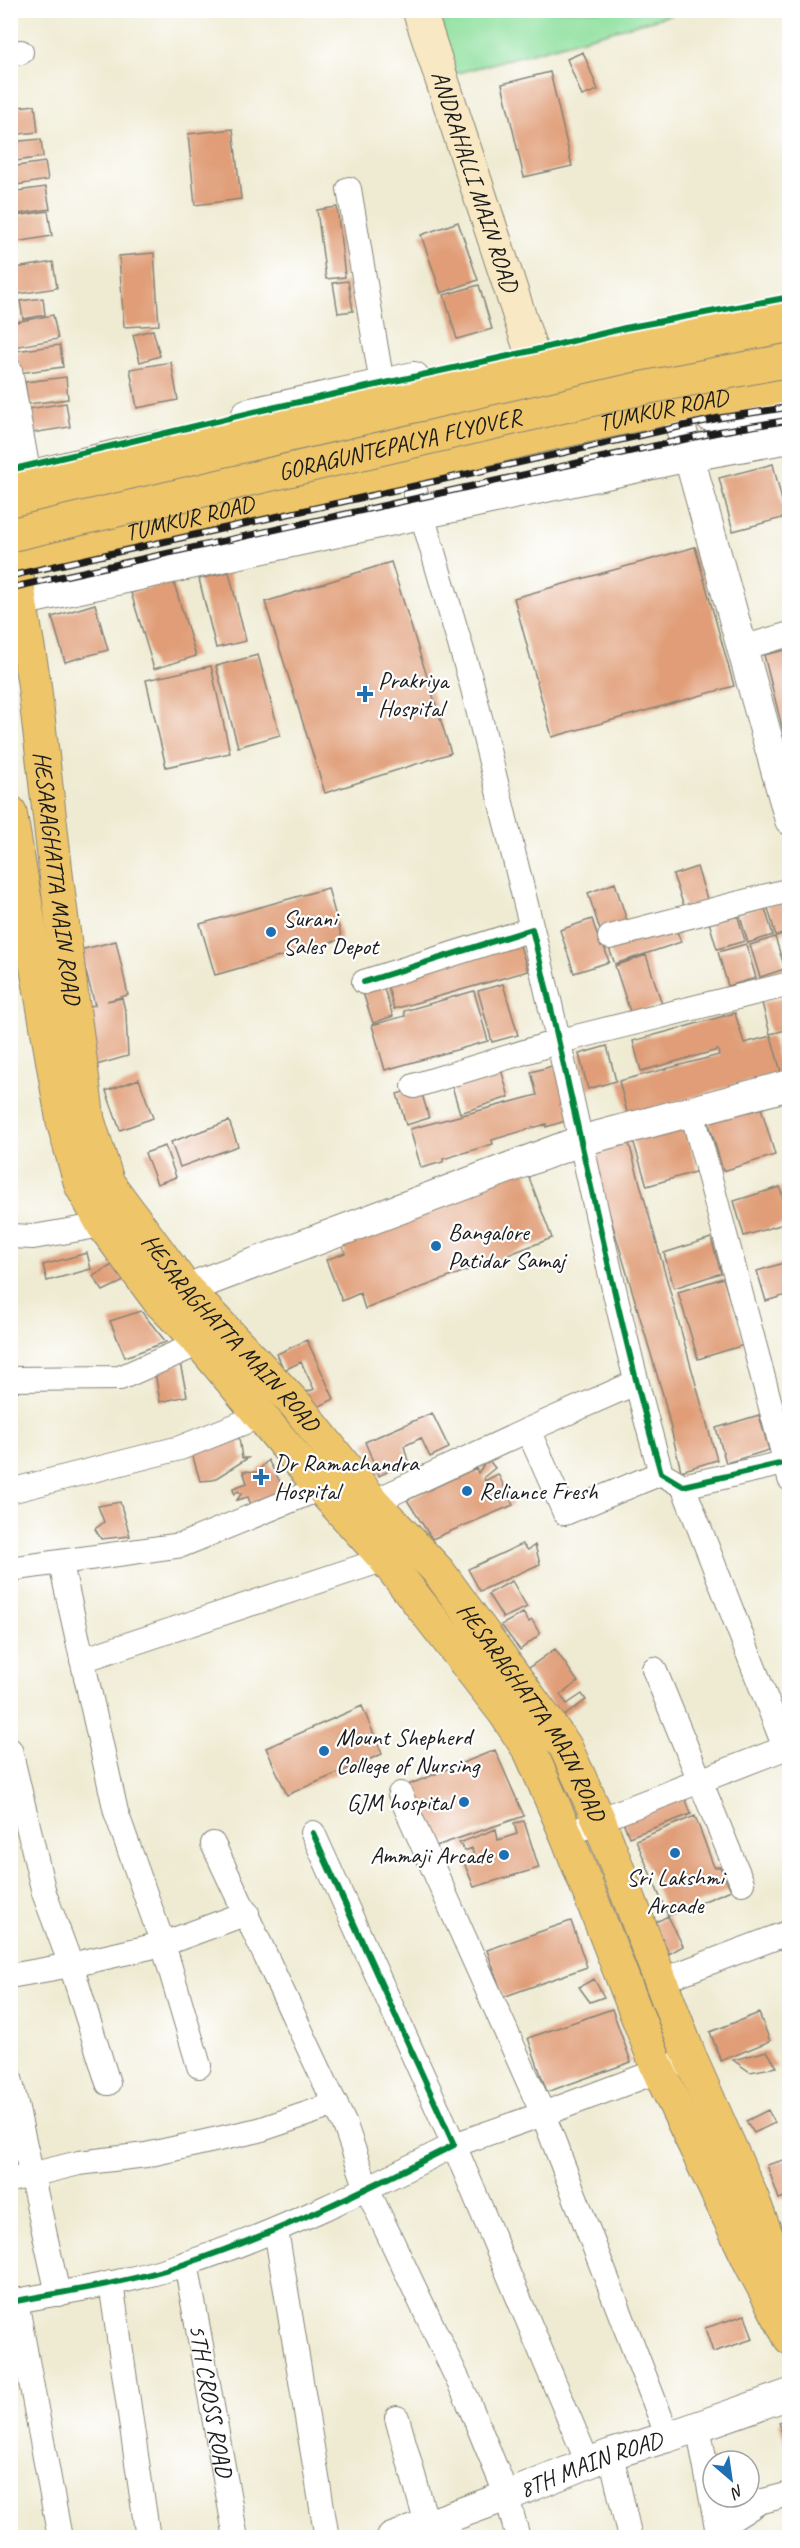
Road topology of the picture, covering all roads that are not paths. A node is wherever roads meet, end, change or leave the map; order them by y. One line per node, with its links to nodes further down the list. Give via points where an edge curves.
1 (418, 10): 6 (main road, ANDRAHALLI MAIN ROAD)
2 (349, 189): 9 (street)
3 (789, 297): 6 (street, via 625,328)
4 (789, 312): 15 (main road, via 631,342 335,412)
5 (789, 336): 17 (main road, GORAGUNTEPALYA FLYOVER, via 640,364)
6 (531, 351): 9 (street)
7 (789, 360): 20 (main road, GORAGUNTEPALYA FLYOVER, bridge, via 633,390)
8 (10, 370): 15 (street)
9 (382, 384): 15 (street)
10 (789, 385): 16 (main road, TUMKUR ROAD, via 687,404)
11 (789, 403): 12 (street)
12 (679, 421): 14 (street); 16 (street)
13 (789, 438): 14 (street)
14 (689, 456): 18 (street); 22 (street)
15 (16, 472)
16 (409, 473): 18 (street); 20 (main road, TUMKUR ROAD)
17 (10, 511)
18 (421, 514): 20 (street); 26 (street, via 471,685)
19 (10, 520): 20 (main road, HESARAGHATTA MAIN ROAD)
20 (13, 572): 37 (main road, HESARAGHATTA MAIN ROAD, via 34,682 88,1120 108,1183)
21 (789, 634): 22 (street)
22 (742, 648): 24 (street)
23 (10, 812): 35 (main road, HESARAGHATTA MAIN ROAD, via 63,1122 81,1185)
24 (789, 820)
25 (789, 890): 27 (street)
26 (532, 929): 28 (street); 30 (street)
27 (610, 938)
28 (364, 982)
29 (789, 984): 30 (street)
30 (560, 1041): 32 (street); 34 (street)
31 (789, 1084): 33 (street)
32 (414, 1086)
33 (692, 1111): 34 (street); 43 (street)
34 (580, 1140): 37 (street); 40 (street)
35 (103, 1225): 36 (street, via 33,1237); 38 (main road, HESARAGHATTA MAIN ROAD, via 159,1300)
36 (10, 1236)
37 (186, 1288): 48 (main road, HESARAGHATTA MAIN ROAD, via 297,1406)
38 (200, 1343): 39 (street, via 120,1378); 41 (main road, HESARAGHATTA MAIN ROAD)
39 (10, 1379)
40 (635, 1383): 42 (street); 44 (street)
41 (261, 1416): 46 (main road, HESARAGHATTA MAIN ROAD); 47 (street, via 180,1448)
42 (528, 1430): 44 (street, via 564,1513); 48 (street)
43 (787, 1471): 45 (street)
44 (661, 1473): 45 (street)
45 (683, 1486): 55 (street)
46 (321, 1488): 49 (main road, HESARAGHATTA MAIN ROAD); 50 (street, via 182,1545)
47 (10, 1491)
48 (373, 1502): 58 (main road, HESARAGHATTA MAIN ROAD, via 438,1572 565,1746)
49 (385, 1559): 52 (street); 60 (main road, HESARAGHATTA MAIN ROAD, via 504,1712 531,1754)
50 (61, 1564): 51 (street); 52 (street)
51 (10, 1569)
52 (82, 1660): 65 (street, via 116,1812)
53 (654, 1669): 56 (street)
54 (10, 1750): 66 (street, via 44,1893)
55 (788, 1751): 56 (street)
56 (699, 1780): 58 (street); 62 (street)
57 (400, 1794): 75 (street)
58 (599, 1820): 60 (street); 68 (main road, HESARAGHATTA MAIN ROAD)
59 (313, 1833): 76 (street)
60 (567, 1836): 71 (main road, HESARAGHATTA MAIN ROAD)
61 (213, 1844): 63 (street)
62 (742, 1883)
63 (247, 1913): 65 (street); 74 (street)
64 (789, 1932): 68 (street)
65 (163, 1944): 66 (street); 70 (street)
66 (71, 1965): 67 (street); 73 (street)
67 (10, 1976)
68 (660, 1981): 69 (main road, HESARAGHATTA MAIN ROAD)
69 (691, 2060): 71 (street); 81 (main road, HESARAGHATTA MAIN ROAD)
70 (199, 2066)
71 (658, 2070): 75 (street); 85 (main road, HESARAGHATTA MAIN ROAD)
72 (10, 2078): 77 (street)
73 (108, 2084)
74 (336, 2104): 77 (street, via 259,2130 146,2155 79,2163); 78 (street)
75 (543, 2114): 76 (street); 89 (street)
76 (454, 2145): 78 (street); 90 (street)
77 (21, 2178): 83 (street)
78 (367, 2189): 79 (street); 92 (street, via 468,2401)
79 (276, 2230): 80 (street); 98 (street)
80 (186, 2263): 82 (street); 97 (street, 5TH CROSS ROAD)
81 (785, 2265)
82 (111, 2283): 83 (street); 96 (street)
83 (58, 2294): 84 (street)
84 (14, 2302): 95 (street)
85 (789, 2338)
86 (789, 2394): 88 (street, 8TH MAIN ROAD)
87 (397, 2418): 93 (street)
88 (698, 2426): 89 (street, 8TH MAIN ROAD); 94 (street)
89 (668, 2437): 90 (street, 8TH MAIN ROAD)
90 (599, 2458): 92 (street, 8TH MAIN ROAD); 100 (street)
91 (789, 2494): 94 (street, via 759,2502)
92 (507, 2496): 93 (street, 8TH MAIN ROAD); 99 (street)
93 (410, 2533)
94 (718, 2533)
95 (60, 2538)
96 (148, 2538)
97 (236, 2538)
98 (327, 2538)
99 (518, 2538)
100 (630, 2538)

